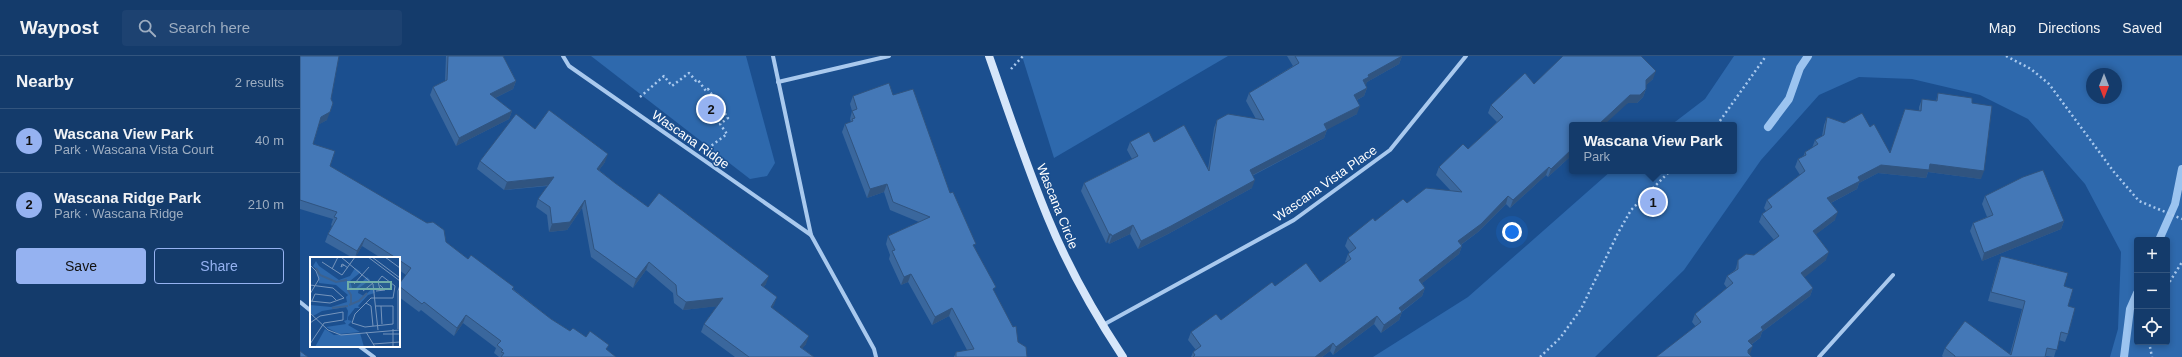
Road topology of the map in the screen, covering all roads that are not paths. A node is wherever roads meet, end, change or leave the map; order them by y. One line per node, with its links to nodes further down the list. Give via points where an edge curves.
1 (563, 56): 7 (street, Wascana Ridge, via 569,66)
2 (773, 56): 6 (street, Wascana Ridge)
3 (889, 56): 6 (street)
4 (989, 56): 11 (street, Wascana Circle, via 1048,219)
5 (1466, 56): 11 (street, Wascana Vista Place, via 1390,150 1294,220)
6 (778, 82): 7 (street, Wascana Ridge)
7 (811, 235): 14 (street, Wascana Ridge)
8 (1893, 275): 16 (street)
9 (300, 302): 10 (street)
10 (310, 309)
11 (1102, 325): 15 (street, Wascana Circle)
12 (360, 347): 13 (street)
13 (374, 357)
14 (876, 357)
15 (1123, 357)
16 (1819, 357)

